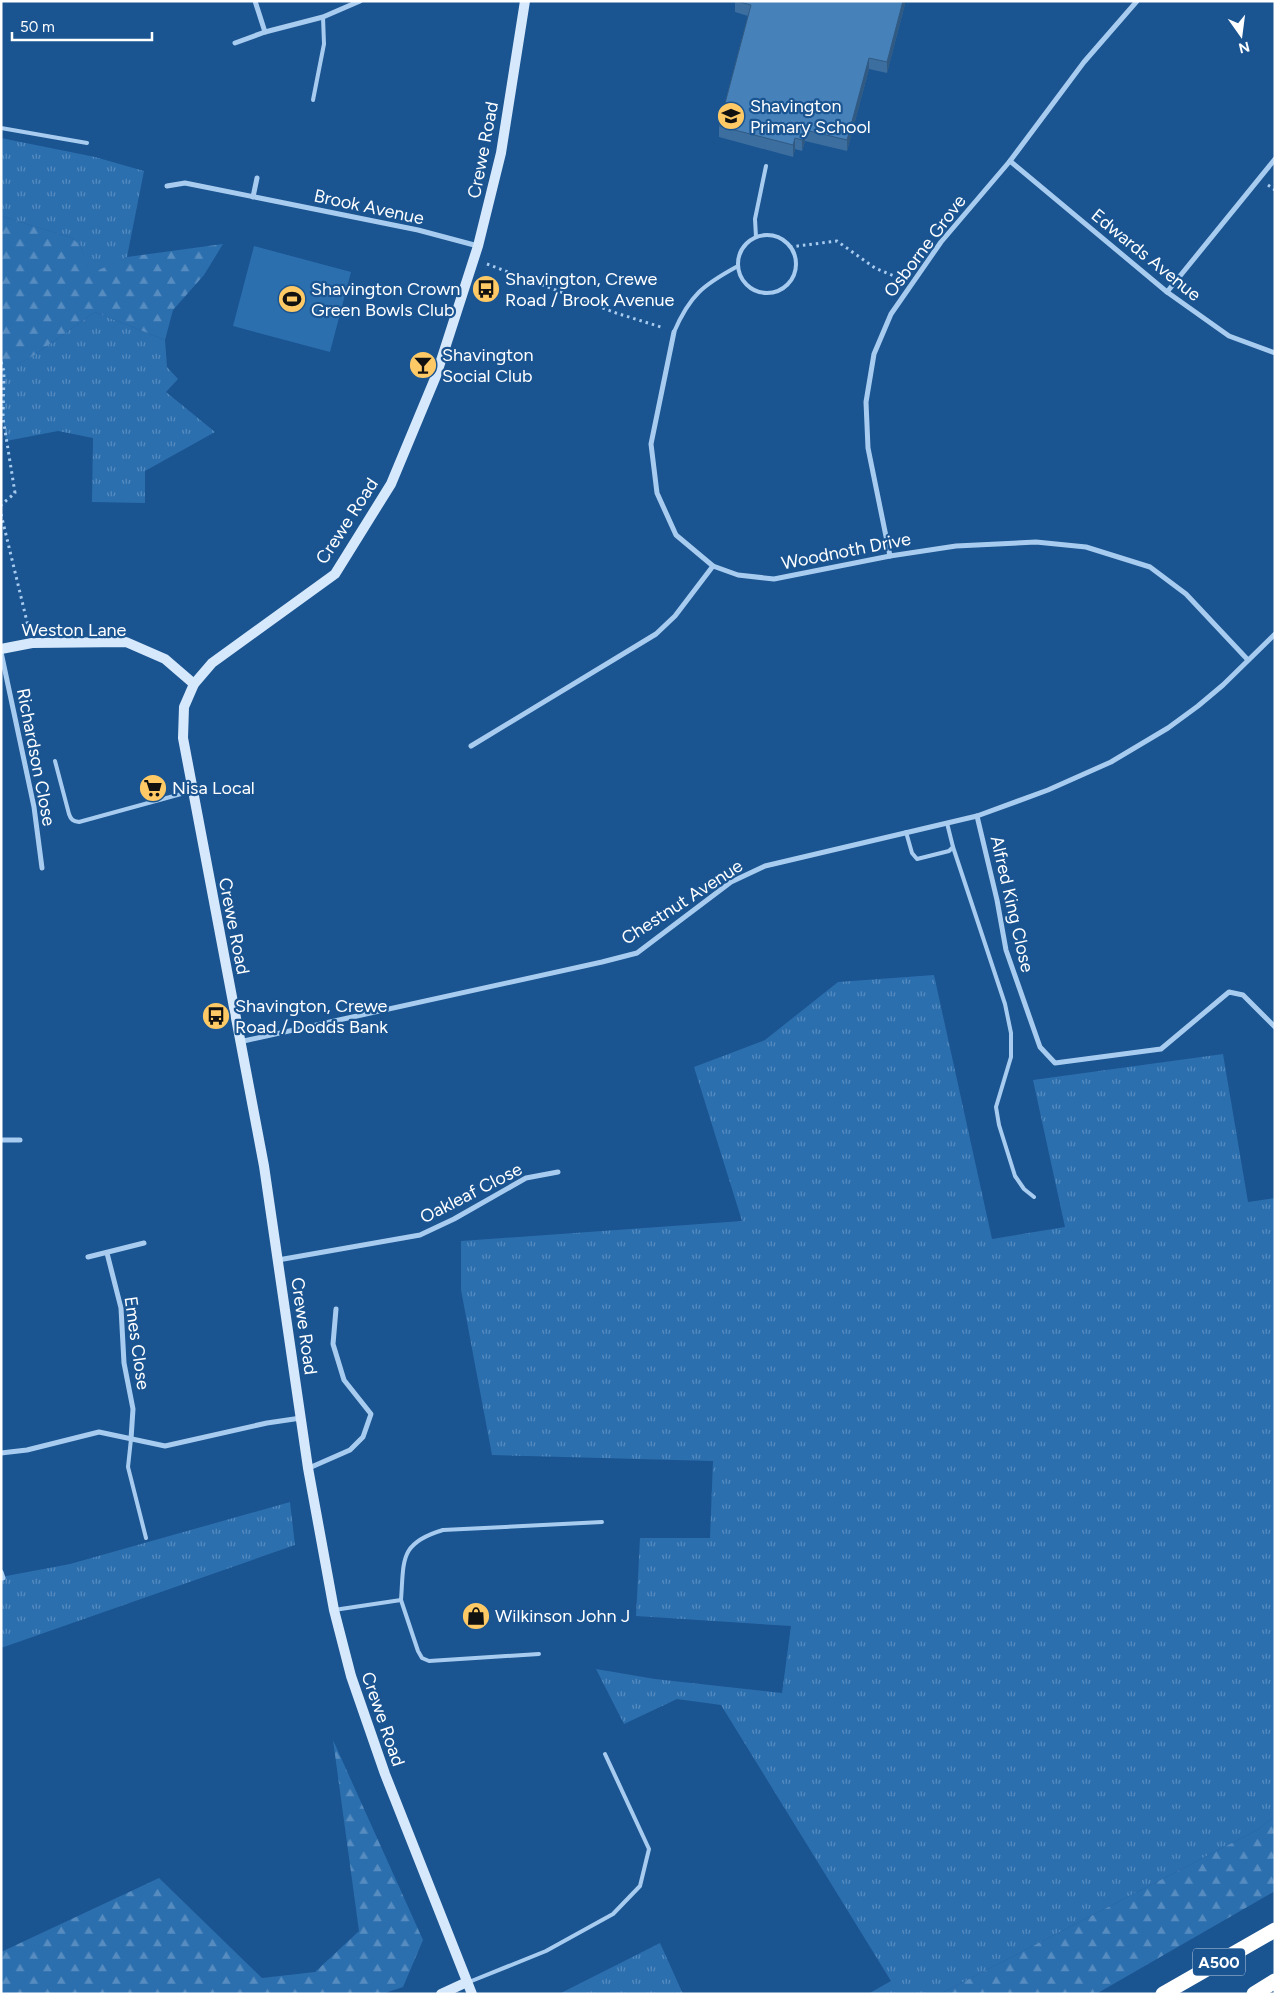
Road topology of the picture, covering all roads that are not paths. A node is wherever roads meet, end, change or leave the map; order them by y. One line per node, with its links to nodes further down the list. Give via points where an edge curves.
1 (255, 1): 6 (street)
2 (360, 1): 5 (street)
3 (525, 1): 18 (main road, Crewe Road, via 501,153)
4 (1137, 1): 12 (street, Osborne Grove, via 1084,62)
5 (323, 17): 6 (street); 8 (lane, via 324,44)
6 (265, 32): 7 (street)
7 (235, 43)
8 (313, 100)
9 (1, 128): 10 (lane)
10 (87, 143)
11 (1275, 159): 20 (street)
12 (1010, 161): 20 (street, Edwards Avenue); 23 (street, Osborne Grove, via 941,242 911,283 892,314 874,354 866,402 868,448)
13 (766, 166): 17 (lane, via 755,219)
14 (257, 178): 16 (street)
15 (167, 186): 16 (street, Brook Avenue, via 185,183)
16 (253, 197): 18 (street, Brook Avenue, via 418,230)
17 (756, 237): 19 (lane, via 746,243); 19 (lane, via 775,236 784,240 795,256 794,275 781,289 762,292 745,283)
18 (478, 246): 28 (main road, Crewe Road, via 436,376 391,484 335,574 212,663)
19 (738, 266): 21 (lane, via 694,295)
20 (1167, 292): 22 (street, Edwards Avenue, via 1229,336)
21 (674, 332): 24 (street, via 651,444 657,493 676,535)
22 (1275, 353)
23 (890, 556): 24 (street, Woodnoth Drive, via 774,579 738,575); 27 (street, Woodnoth Drive, via 956,546 1036,542 1086,547 1150,567 1186,594)
24 (713, 566): 29 (street, via 675,616 656,634)
25 (1275, 634): 27 (street, Chestnut Avenue)
26 (1, 650): 28 (main road, Weston Lane, via 32,643 126,642 165,660); 36 (street, Richardson Close, via 34,807)
27 (1248, 660): 32 (street, Chestnut Avenue, via 1198,706 1138,747 1082,776)
28 (194, 684): 31 (main road, Crewe Road, via 184,707 182,738)
29 (471, 746)
30 (55, 761): 31 (lane, via 70,819 74,822)
31 (192, 791): 38 (main road, Crewe Road)
32 (978, 816): 33 (street, Chestnut Avenue); 37 (street, Alfred King Close, via 1006,950 1040,1047 1055,1063 1161,1049 1229,992 1243,995)
33 (947, 823): 34 (street, Chestnut Avenue); 35 (lane)
34 (906, 832): 35 (lane, via 917,859 949,851); 38 (street, Chestnut Avenue, via 765,866 745,874 630,955)
35 (953, 847): 42 (lane, via 1005,1004 1011,1033 1011,1057 996,1107 999,1125 1015,1176)
36 (42, 868)
37 (1275, 1027)
38 (239, 1042): 46 (main road, Crewe Road, via 264,1166)
39 (1, 1140): 40 (street)
40 (20, 1140)
41 (558, 1172): 46 (street, Oakleaf Close, via 526,1178 420,1235)
42 (1034, 1197)
43 (144, 1243): 44 (street)
44 (107, 1253): 45 (street); 49 (street, Emes Close, via 121,1308 124,1363 133,1409)
45 (88, 1257)
46 (278, 1260): 48 (main road, Crewe Road)
47 (336, 1309): 52 (street, via 334,1344 344,1380 370,1414 363,1438 350,1450)
48 (301, 1418): 49 (street, via 165,1446); 52 (main road, Crewe Road)
49 (131, 1439): 51 (street, via 99,1432); 54 (lane, via 128,1467)
50 (1, 1444): 51 (street)
51 (2, 1453)
52 (308, 1468): 58 (main road, Crewe Road)
53 (602, 1522): 57 (lane, via 443,1530 424,1535 410,1546 404,1560)
54 (146, 1538)
55 (1, 1572): 56 (street)
56 (3, 1578)
57 (401, 1600): 58 (lane); 59 (lane, via 418,1651 429,1661)
58 (334, 1610): 63 (main road, Crewe Road, via 351,1676 385,1774)
59 (538, 1654)
60 (605, 1754): 63 (lane, via 649,1849 640,1886 613,1914 546,1951)
61 (1275, 1930): 66 (highway, A500)
62 (1275, 1981): 67 (highway, A500)
63 (467, 1982): 64 (main road); 65 (main road, Crewe Road)
64 (441, 1994)
65 (472, 1994)
66 (1163, 1994)
67 (1254, 1994)

